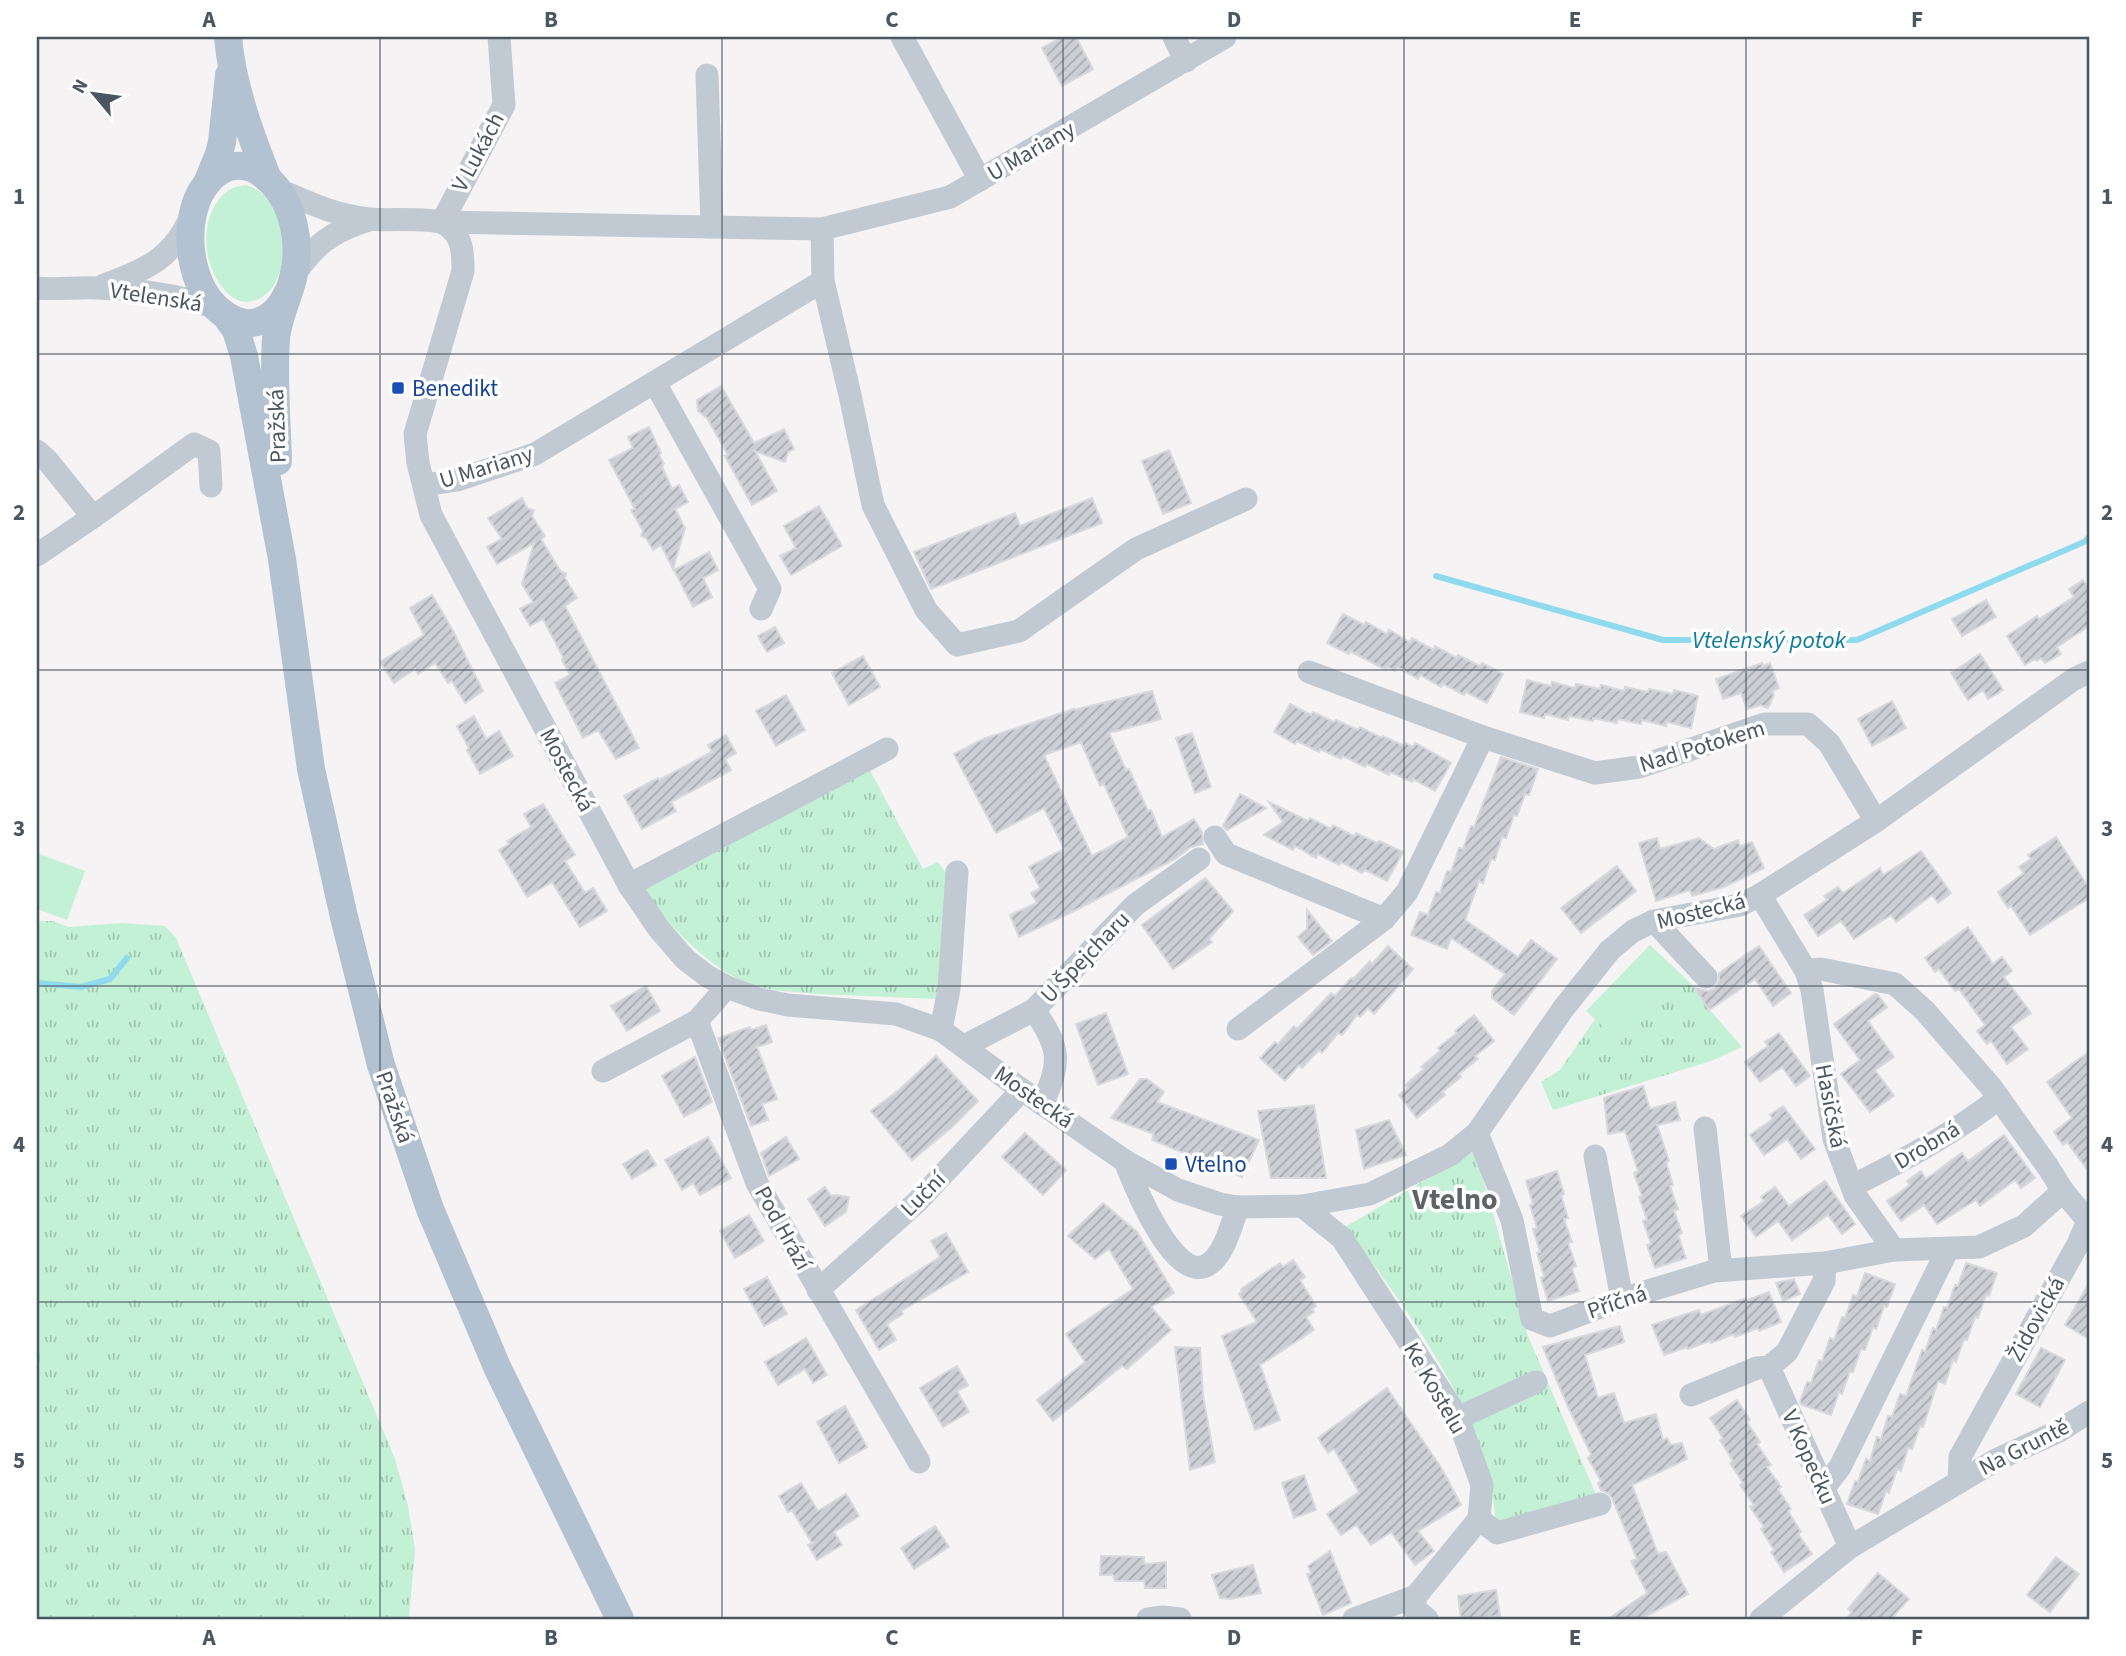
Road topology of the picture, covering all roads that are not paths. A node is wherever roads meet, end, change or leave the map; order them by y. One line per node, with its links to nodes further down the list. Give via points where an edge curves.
1 (228, 37): 7 (main road)
2 (499, 37): 13 (street, V Lukách, via 503,105)
3 (902, 37): 9 (street)
4 (1174, 37): 6 (street)
5 (1225, 37): 6 (street, U Mariany)
6 (1186, 61): 9 (street, U Mariany)
7 (230, 65): 10 (main road, Pražská); 11 (main road, Pražská, via 222,142)
8 (707, 75): 14 (street)
9 (980, 180): 15 (street, U Mariany, via 950,197)
10 (273, 184): 11 (main road, via 253,169 235,166 221,171); 12 (street, via 327,211); 17 (main road, Pražská, via 294,227 296,250)
11 (201, 196): 19 (street, Vtelenská, via 171,250 152,265); 20 (main road, Pražská, via 191,235 193,258 202,288)
12 (372, 219): 13 (street); 17 (street, via 326,239 307,256)
13 (442, 222): 14 (street, U Mariany); 23 (street, Mostecká, via 459,238 463,271 415,434)
14 (712, 227): 15 (street, U Mariany)
15 (822, 229): 16 (street)
16 (824, 281): 21 (street, U Mariany); 25 (street, via 873,505 926,610 957,645 1019,631 1136,549)
17 (290, 286): 20 (main road, via 276,310 258,322 243,323); 28 (main road, Pražská, via 277,335 275,368)
18 (37, 288): 19 (street, Vtelenská)
19 (95, 288): 20 (street, Vtelenská, via 189,299)
20 (221, 312): 28 (main road, Pražská, via 236,330 244,356)
21 (655, 383): 23 (street, U Mariany, via 535,454 457,480); 29 (street, via 770,589)
22 (37, 451): 26 (street)
23 (425, 485): 38 (street, Mostecká, via 431,515)
24 (211, 486): 26 (street, via 209,451 194,444)
25 (1247, 499)
26 (93, 517): 27 (street)
27 (37, 555)
28 (282, 559): 80 (main road, Pražská, via 311,769 381,1065 430,1209 498,1369)
29 (761, 609)
30 (1310, 672): 32 (street, Nad Potokem)
31 (2089, 672): 34 (street, Mostecká)
32 (1483, 737): 34 (street, Nad Potokem, via 1595,773 1639,767 1765,724 1808,724 1829,743); 40 (street, via 1407,892)
33 (887, 748): 38 (street)
34 (1876, 821): 39 (street, Mostecká)
35 (1215, 837): 40 (street, via 1226,854)
36 (1199, 859): 45 (street, U Špejcharu, via 1135,905)
37 (957, 872): 48 (street, via 949,989)
38 (629, 886): 44 (street, Mostecká, via 685,959)
39 (1760, 895): 41 (street, Mostecká, via 1740,905); 42 (street, Hasičská)
40 (1384, 919): 47 (street)
41 (1654, 921): 43 (street); 55 (street, Mostecká, via 1610,950)
42 (1806, 971): 52 (street, Židovická, via 1821,969 1895,984 1925,1011); 58 (street, Hasičská, via 1834,1139)
43 (1706, 977)
44 (727, 987): 46 (street); 48 (street, Mostecká, via 788,1004 896,1014)
45 (1034, 1010): 49 (street, U Špejcharu); 53 (street, via 1054,1045 1054,1077)
46 (696, 1021): 50 (street); 66 (street, Pod Hrází, via 757,1183)
47 (1238, 1029)
48 (941, 1030): 49 (street, Mostecká)
49 (964, 1046): 51 (street, Mostecká)
50 (603, 1071)
51 (1022, 1090): 53 (street, Mostecká); 66 (street, Luční, via 917,1202)
52 (1999, 1098): 58 (street, Drobná, via 1894,1166); 59 (street, Židovická)
53 (1042, 1104): 57 (street, Mostecká)
54 (1705, 1128): 65 (street)
55 (1477, 1133): 60 (street, Mostecká, via 1450,1155 1370,1194); 67 (street, Příčná, via 1512,1220 1532,1319 1550,1326)
56 (1595, 1156): 67 (street)
57 (1125, 1161): 61 (street, Mostecká, via 1178,1190); 61 (street, via 1141,1203 1174,1255 1192,1266 1203,1268 1220,1252)
58 (1852, 1186): 63 (street, Hasičská)
59 (2063, 1191): 62 (street, via 2024,1226 1979,1247); 74 (street, Židovická, via 2088,1221 1959,1457)
60 (1302, 1206): 61 (street, Mostecká); 72 (street, Ke Kostelu, via 1342,1238)
61 (1238, 1207)
62 (1948, 1249): 63 (street); 75 (street, via 1840,1467)
63 (1894, 1250): 64 (street, Příčná)
64 (1825, 1263): 65 (street, Příčná); 68 (street, via 1824,1281 1787,1352)
65 (1721, 1270): 67 (street, Příčná)
66 (818, 1290): 73 (street, Pod Hrází)
67 (1622, 1299)
68 (1769, 1367): 70 (street); 75 (street, V Kopečku)
69 (1536, 1382): 72 (street)
70 (1691, 1395)
71 (2089, 1412): 74 (street, Na Gruntě)
72 (1458, 1418): 77 (street, Ke Kostelu, via 1482,1485)
73 (919, 1462)
74 (1959, 1482): 78 (street)
75 (1823, 1489): 78 (street, V Kopečku)
76 (1600, 1504): 77 (street, via 1497,1533)
77 (1479, 1519): 79 (street)
78 (1850, 1547): 85 (street)
79 (1416, 1596): 83 (street); 84 (street, via 1414,1608)
80 (620, 1619)
81 (1147, 1619): 82 (street)
82 (1180, 1619)
83 (1354, 1619)
84 (1427, 1619)
85 (1761, 1619)

